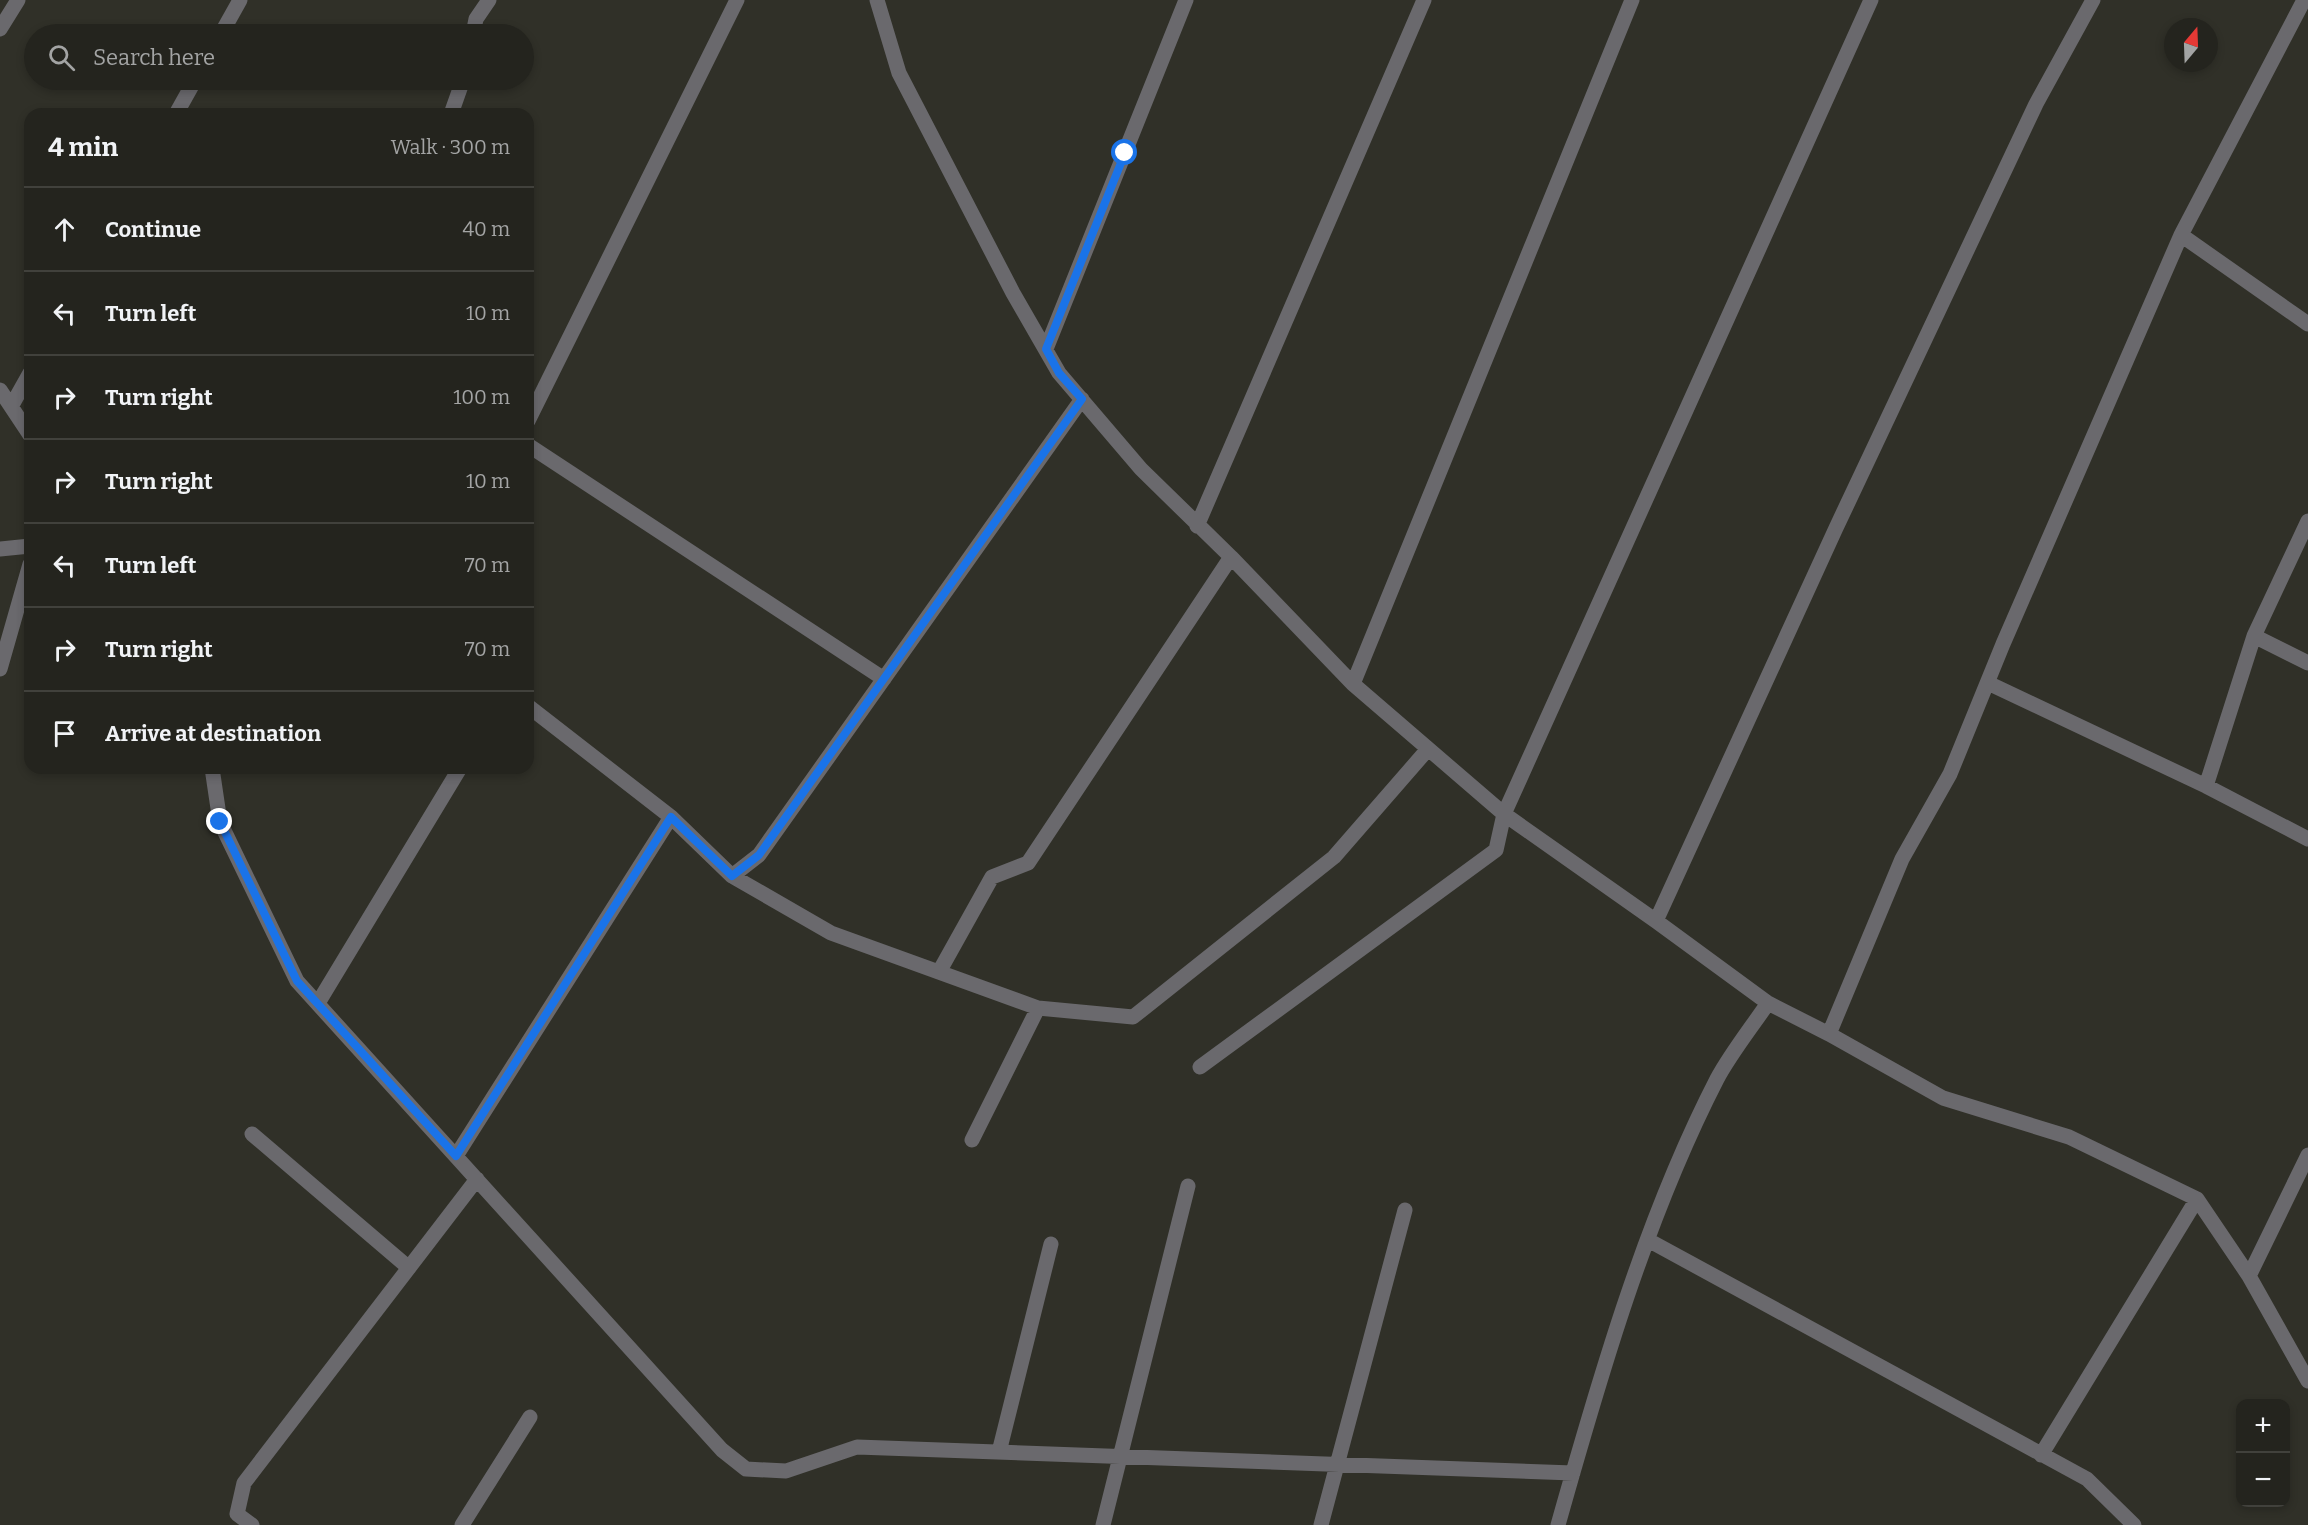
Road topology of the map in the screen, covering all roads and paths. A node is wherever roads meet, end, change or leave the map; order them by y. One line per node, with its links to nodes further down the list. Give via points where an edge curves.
1 (18, 0): 14 (street)
2 (240, 0): 12 (street)
3 (489, 0): 13 (street)
4 (737, 0): 26 (street)
5 (877, 0): 21 (street, via 899,73)
6 (1186, 0): 21 (street)
7 (1424, 0): 30 (street)
8 (1632, 0): 40 (street)
9 (1871, 0): 46 (street)
10 (2093, 0): 50 (street, via 2031,115)
11 (2304, 0): 19 (street)
12 (226, 24)
13 (475, 24)
14 (0, 29)
15 (189, 90): 17 (street)
16 (459, 90): 18 (street)
17 (179, 108)
18 (453, 108)
19 (2181, 235): 20 (street); 39 (street)
20 (2308, 324)
21 (1046, 349): 24 (street, via 1059,373)
22 (24, 384): 25 (street)
23 (0, 390): 25 (street)
24 (1082, 399): 30 (street, via 1141,469); 38 (street)
25 (12, 405): 27 (street)
26 (534, 409)
27 (24, 425)
28 (534, 449): 38 (street)
29 (2308, 520): 35 (street)
30 (1197, 526): 33 (street)
31 (24, 547): 32 (street)
32 (0, 549)
33 (1231, 557): 40 (street); 51 (street, via 1028,863 992,877)
34 (24, 585): 37 (street)
35 (2254, 636): 36 (street); 45 (street)
36 (2308, 663)
37 (0, 669)
38 (884, 679): 49 (street, via 759,855)
39 (1988, 683): 45 (street); 55 (street, via 1950,774 1902,859)
40 (1353, 684): 42 (street)
41 (534, 711): 47 (street)
42 (1428, 749): 46 (street); 54 (street, via 1334,857 1133,1017)
43 (213, 774): 53 (street, via 220,822 297,981)
44 (456, 774): 53 (street)
45 (2206, 786): 48 (street)
46 (1504, 814): 50 (street); 56 (street, via 1496,850)
47 (671, 817): 49 (street); 60 (street)
48 (2308, 839)
49 (732, 876): 51 (street, via 831,933)
50 (1656, 921): 52 (street)
51 (939, 972): 54 (street)
52 (1768, 1003): 55 (street); 65 (street, via 1718,1077 1674,1171)
53 (318, 1004): 60 (street)
54 (1038, 1008): 58 (street)
55 (1829, 1034): 63 (street, via 1943,1098 2069,1137)
56 (1200, 1067)
57 (252, 1134): 67 (street)
58 (972, 1140)
59 (2308, 1155): 68 (street)
60 (456, 1156): 61 (street)
61 (477, 1179): 67 (street); 71 (street, via 722,1450 746,1469 786,1471 857,1447)
62 (1188, 1186): 73 (street)
63 (2198, 1199): 68 (street); 72 (street)
64 (1405, 1210): 74 (street)
65 (1648, 1240): 72 (street); 75 (street)
66 (1051, 1244): 71 (street)
67 (409, 1268): 76 (street, via 244,1483 237,1514)
68 (2248, 1276): 69 (street)
69 (2308, 1381)
70 (530, 1417): 77 (street)
71 (999, 1452): 73 (street)
72 (2041, 1455): 81 (street, via 2086,1479)
73 (1122, 1456): 74 (street); 78 (street)
74 (1337, 1464): 75 (street); 79 (street)
75 (1573, 1473): 80 (street)
76 (252, 1525)
77 (462, 1525)
78 (1103, 1525)
79 (1321, 1525)
80 (1558, 1525)
81 (2134, 1525)

